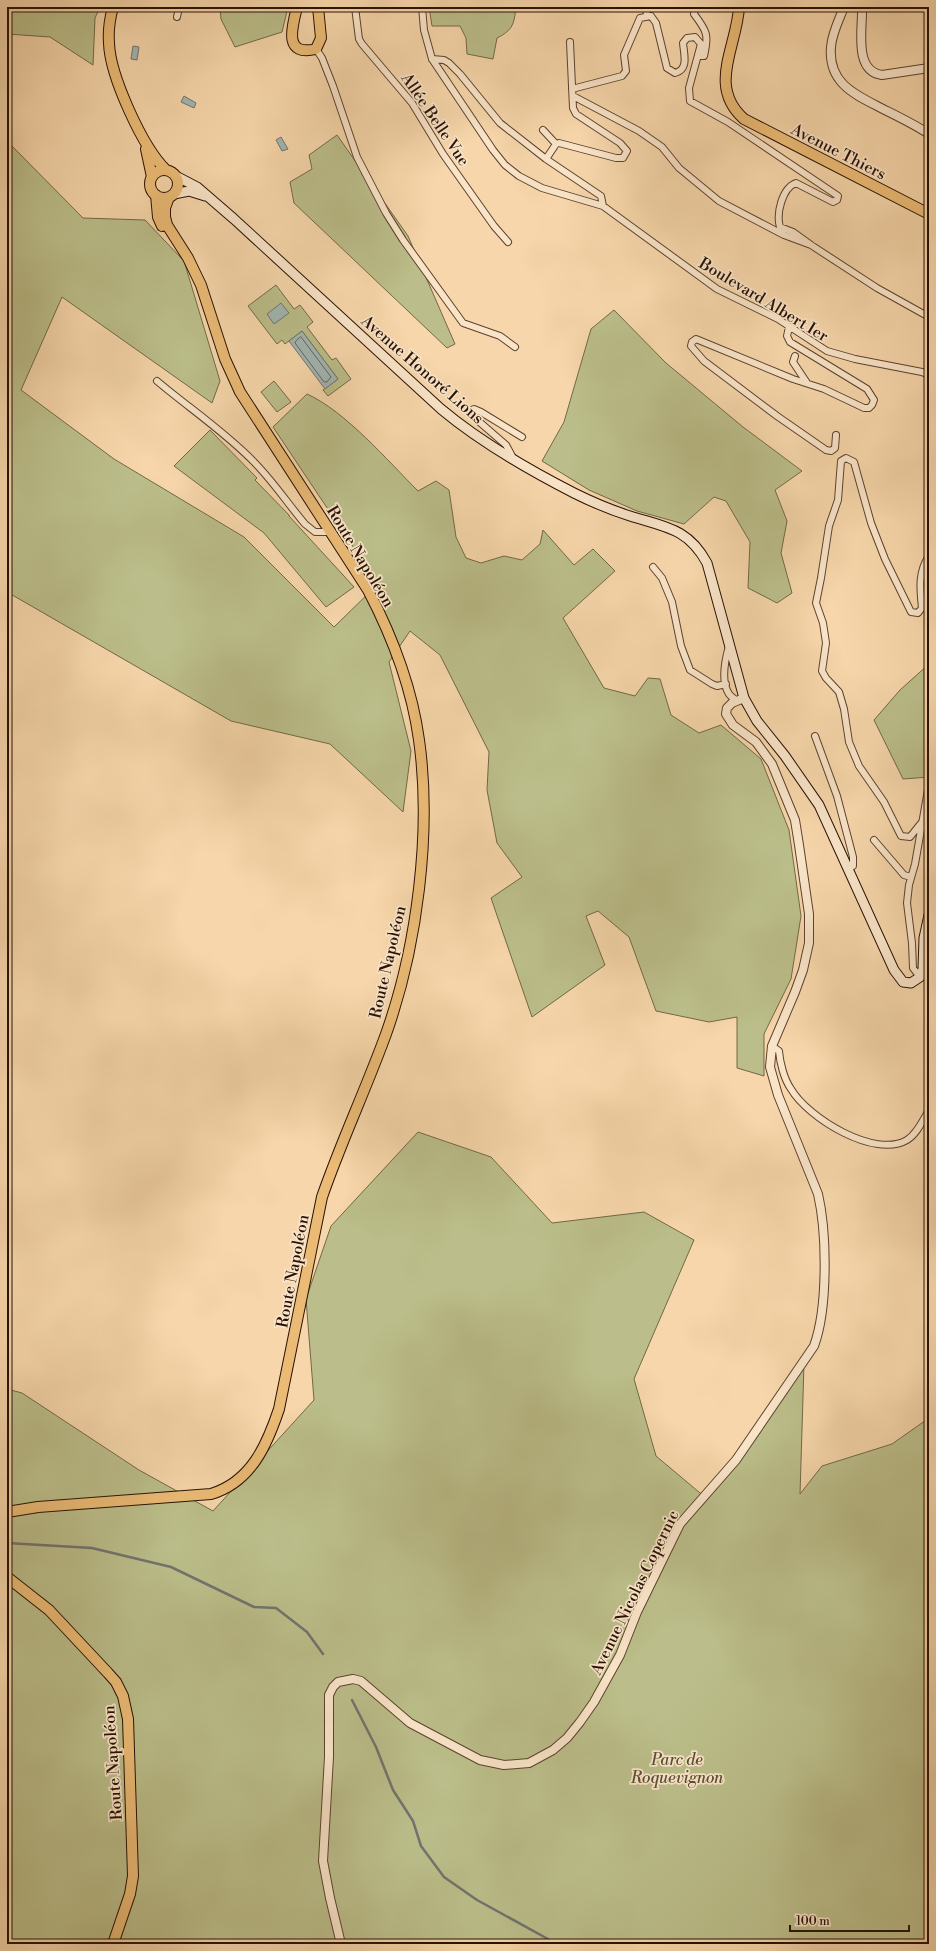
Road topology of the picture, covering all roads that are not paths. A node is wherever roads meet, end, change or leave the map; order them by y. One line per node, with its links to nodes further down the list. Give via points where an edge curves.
1 (114, 7): 23 (main road, via 108,44 112,63 118,83)
2 (179, 7): 13 (street)
3 (297, 7): 15 (main road, via 292,30 294,44 298,50 305,52)
4 (318, 7): 15 (main road, via 321,38)
5 (355, 7): 36 (street, Allée Belle Vue, via 359,39 362,44 412,103 443,154)
6 (422, 7): 17 (street, via 424,30)
7 (646, 7): 12 (street)
8 (695, 7): 16 (street, via 694,14 706,29 708,41 704,56)
9 (739, 7): 21 (main road, Avenue Thiers, via 725,83 728,98 738,114)
10 (844, 7): 24 (street, via 831,48 832,65 840,82 855,95)
11 (862, 7): 18 (street, via 862,50 868,69 874,74 882,75)
12 (647, 16): 16 (street, via 651,16 656,23 670,71 675,73 685,65 682,43 684,40 695,37 701,44); 19 (street, via 640,18 624,55 626,72 622,76)
13 (177, 17)
14 (570, 42): 19 (street)
15 (316, 49): 41 (street, via 333,86 357,157 403,240 463,323 500,336)
16 (698, 56): 25 (street, via 689,88 690,102 728,122)
17 (432, 59): 27 (street, via 449,63 500,123); 34 (street, via 505,165 526,181 542,188)
18 (929, 68)
19 (572, 89): 20 (street)
20 (572, 96): 26 (street, via 576,114 625,147 626,155 623,158 616,158 564,143); 37 (street, via 639,131 662,147 679,168 719,201 784,235)
21 (758, 126): 25 (street); 35 (main road, Avenue Thiers)
22 (543, 130): 26 (street)
23 (141, 134): 28 (main road); 30 (main road)
24 (929, 134)
25 (751, 138): 37 (street, via 838,196 833,202 796,183 786,189 778,219 780,227)
26 (556, 144): 27 (street)
27 (546, 159): 34 (street, via 601,196)
28 (166, 170): 29 (main road); 30 (main road, via 158,171)
29 (176, 176): 32 (main road, via 178,187); 33 (main road, Avenue Honoré Lions, via 197,187)
30 (152, 177): 31 (main road, via 150,185)
31 (156, 195): 32 (main road); 38 (main road, Route Napoléon, via 158,217 162,226)
32 (172, 196): 33 (main road, Avenue Honoré Lions, via 189,191); 38 (main road, Route Napoléon, via 165,208 165,217)
33 (206, 196): 48 (main road, Avenue Honoré Lions, via 298,276 452,418)
34 (603, 206): 40 (street, Boulevard Albert Ier, via 717,289)
35 (929, 214)
36 (508, 242)
37 (811, 244): 39 (street, via 877,288)
38 (180, 246): 49 (main road, Route Napoléon, via 201,285 225,359 240,392)
39 (929, 317)
40 (789, 326): 43 (street, Boulevard Albert Ier, via 827,351 838,355); 45 (street, via 787,336 790,342 867,389 874,400 869,408 864,408)
41 (515, 347)
42 (795, 356): 45 (street, via 793,362)
43 (929, 375)
44 (157, 381): 49 (street, via 212,424 254,462 305,524 315,532)
45 (807, 383): 46 (street, via 696,339 692,342 693,351 704,360 826,450 831,451 835,448)
46 (836, 434)
47 (522, 437): 48 (street, via 481,412 472,410 476,419 506,445)
48 (513, 458): 52 (main road, Avenue Honoré Lions, via 574,493 612,510 668,526 692,540 708,563)
49 (331, 532): 65 (main road, Route Napoléon, via 379,611 407,687 419,739 422,771 422,842 415,911 402,978 386,1033 322,1197 283,1392 275,1420 254,1464 238,1481 217,1493 192,1497 38,1507)
50 (929, 556): 57 (street, via 924,563 920,581 922,608 918,613 911,612 871,523 854,462 842,459 838,500 829,526 816,603 826,643 822,670 839,692 849,742 858,766 884,802 902,836 910,837)
51 (653, 567): 53 (street, via 662,578 672,602 690,670 717,686)
52 (729, 645): 53 (street, via 726,657); 54 (main road, Avenue Honoré Lions)
53 (726, 684): 54 (street, via 729,694)
54 (740, 700): 59 (main road, Avenue Honoré Lions, via 785,756 819,805); 63 (street, Avenue Nicolas Copernic, via 727,708 726,714 729,720 756,742 765,753 795,820 809,914 809,943 803,970)
55 (815, 736): 59 (street, via 837,796 853,857 853,866)
56 (929, 784): 57 (street)
57 (922, 822): 60 (street)
58 (874, 840): 60 (street, via 904,875)
59 (849, 868): 62 (main road, Avenue Honoré Lions, via 900,979 907,984 915,982)
60 (911, 877): 62 (street, via 907,903 913,968)
61 (929, 915): 62 (main road)
62 (920, 977)
63 (772, 1046): 64 (street, via 779,1051 780,1062 790,1089 808,1110 832,1128 867,1142 897,1144 908,1140 914,1134); 68 (street, Avenue Nicolas Copernic, via 770,1067 773,1081 818,1194 822,1211 825,1236 823,1294 814,1346 736,1460 680,1524 637,1612 620,1655 594,1702 567,1738 553,1750 528,1763 491,1764 410,1723 361,1681 344,1680 333,1687 329,1695 329,1757 323,1861)
64 (929, 1110)
65 (7, 1512)
66 (7, 1577): 67 (main road, Route Napoléon, via 50,1610 108,1673 119,1687 125,1701 128,1719 133,1876 130,1894)
67 (113, 1944)
68 (341, 1944)

